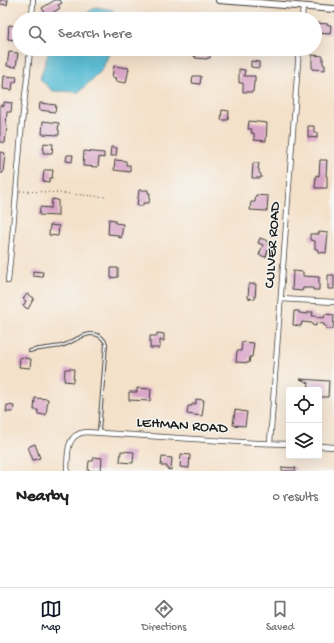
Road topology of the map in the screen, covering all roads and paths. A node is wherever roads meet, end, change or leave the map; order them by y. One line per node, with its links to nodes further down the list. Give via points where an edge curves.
1 (33, 0): 5 (street)
2 (219, 0): 3 (street)
3 (303, 6): 4 (street); 6 (street)
4 (334, 9)
5 (32, 12)
6 (303, 12)
7 (29, 56): 9 (street)
8 (298, 56): 12 (street, CULVER ROAD)
9 (16, 190): 10 (path); 11 (street)
10 (106, 197)
11 (8, 281)
12 (280, 299): 13 (street); 16 (street, CULVER ROAD)
13 (334, 302)
14 (30, 351): 15 (lane, via 64,345 85,335 97,335 105,341)
15 (99, 433): 16 (street, LEHMAN ROAD); 20 (street, LEHMAN ROAD, via 80,432 71,438)
16 (270, 443): 17 (street, LEHMAN ROAD)
17 (286, 444)
18 (322, 446): 19 (street)
19 (334, 447)
20 (67, 471)

